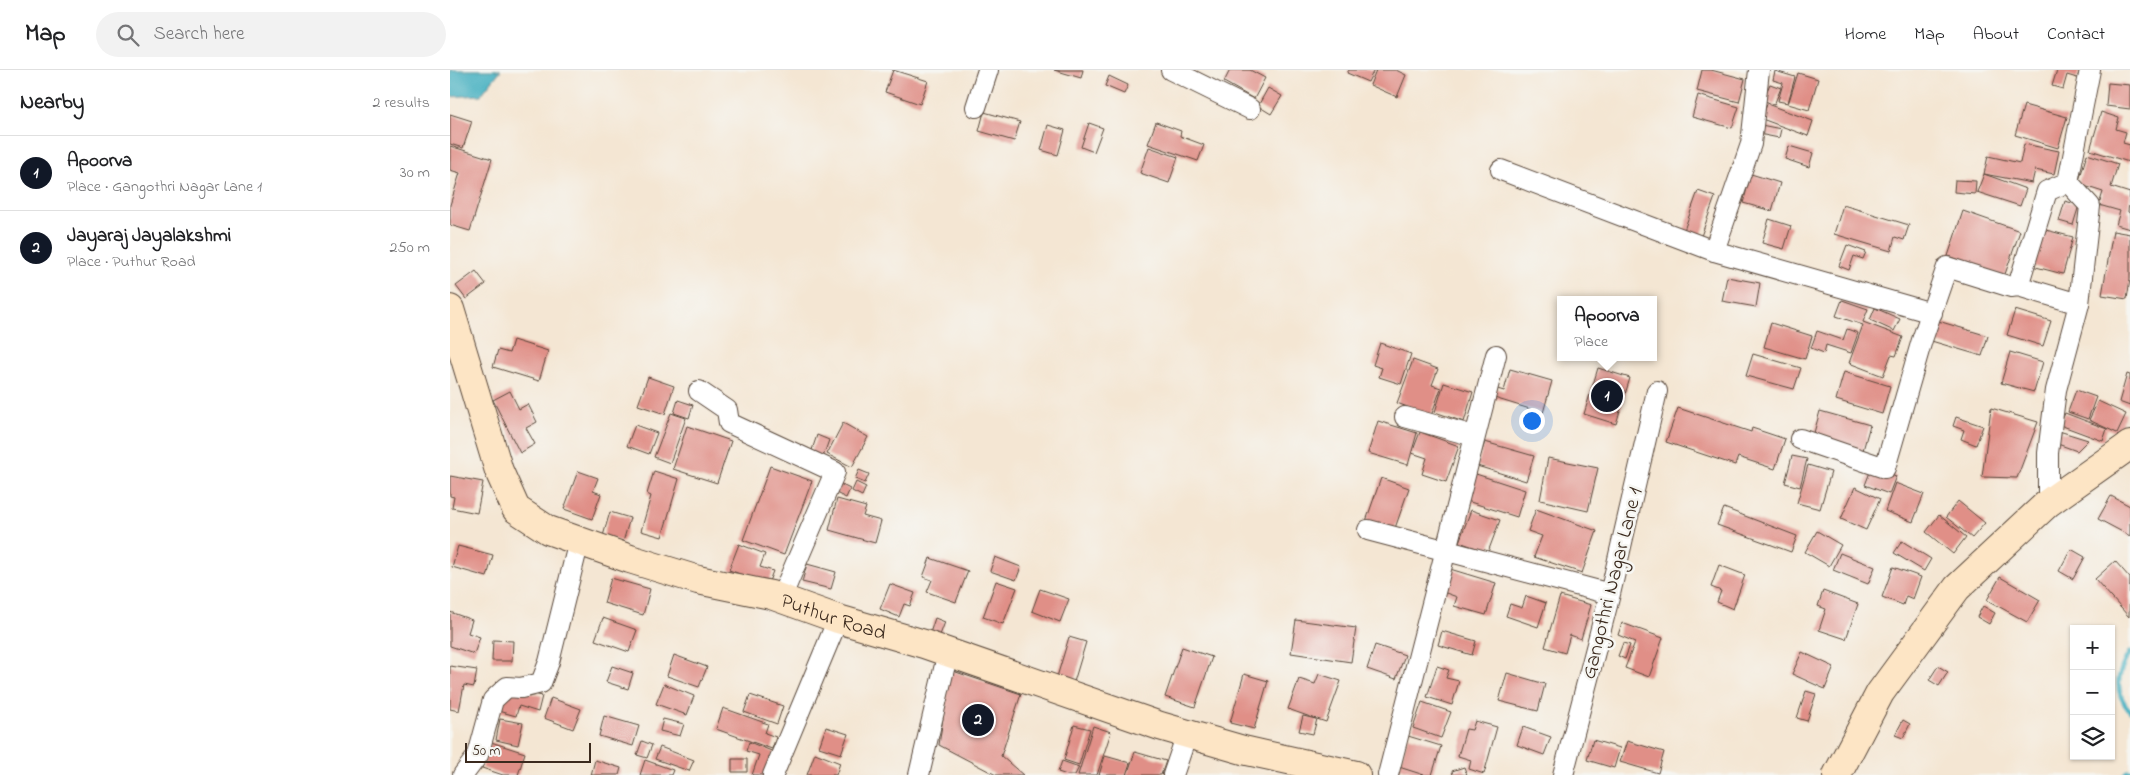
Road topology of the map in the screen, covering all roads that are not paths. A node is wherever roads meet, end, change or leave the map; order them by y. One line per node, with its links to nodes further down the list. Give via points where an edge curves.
1 (988, 70): 5 (street)
2 (1170, 70): 6 (street)
3 (1759, 70): 9 (street, via 1751,144)
4 (2090, 70): 8 (street)
5 (976, 107)
6 (1250, 109)
7 (1501, 170): 9 (street)
8 (2068, 182): 10 (street, via 2047,191); 11 (street, via 2090,206)
9 (1714, 251): 13 (street)
10 (2018, 286): 11 (street); 13 (street, via 2011,287 1948,268)
11 (2079, 304): 21 (street, via 2056,390 2048,453)
12 (450, 309): 23 (street, Puthur Road, via 499,471 516,509 548,530)
13 (1932, 313): 19 (street, via 1885,468)
14 (1496, 356): 18 (street)
15 (699, 391): 26 (street, via 727,410 729,423 835,472)
16 (1657, 391): 25 (street, Gangothri Nagar Lane 1)
17 (1405, 416): 18 (street)
18 (1474, 436): 24 (street)
19 (1800, 439)
20 (2130, 445): 21 (street)
21 (2048, 503): 37 (street, via 1957,588 1880,693)
22 (1368, 530): 24 (street)
23 (579, 541): 26 (street, Puthur Road, via 698,580); 30 (street, via 541,683 521,688 507,687 493,700 478,755)
24 (1447, 551): 25 (street); 35 (street)
25 (1610, 594): 36 (street, Gangothri Nagar Lane 1)
26 (782, 598): 27 (street, Puthur Road)
27 (838, 619): 28 (street, Puthur Road); 31 (street)
28 (948, 652): 29 (street, Puthur Road); 32 (street)
29 (1187, 734): 33 (street); 34 (street, Puthur Road)
30 (463, 775)
31 (773, 775)
32 (919, 775)
33 (1173, 775)
34 (1356, 775)
35 (1388, 775)
36 (1563, 775)
37 (1837, 775)

